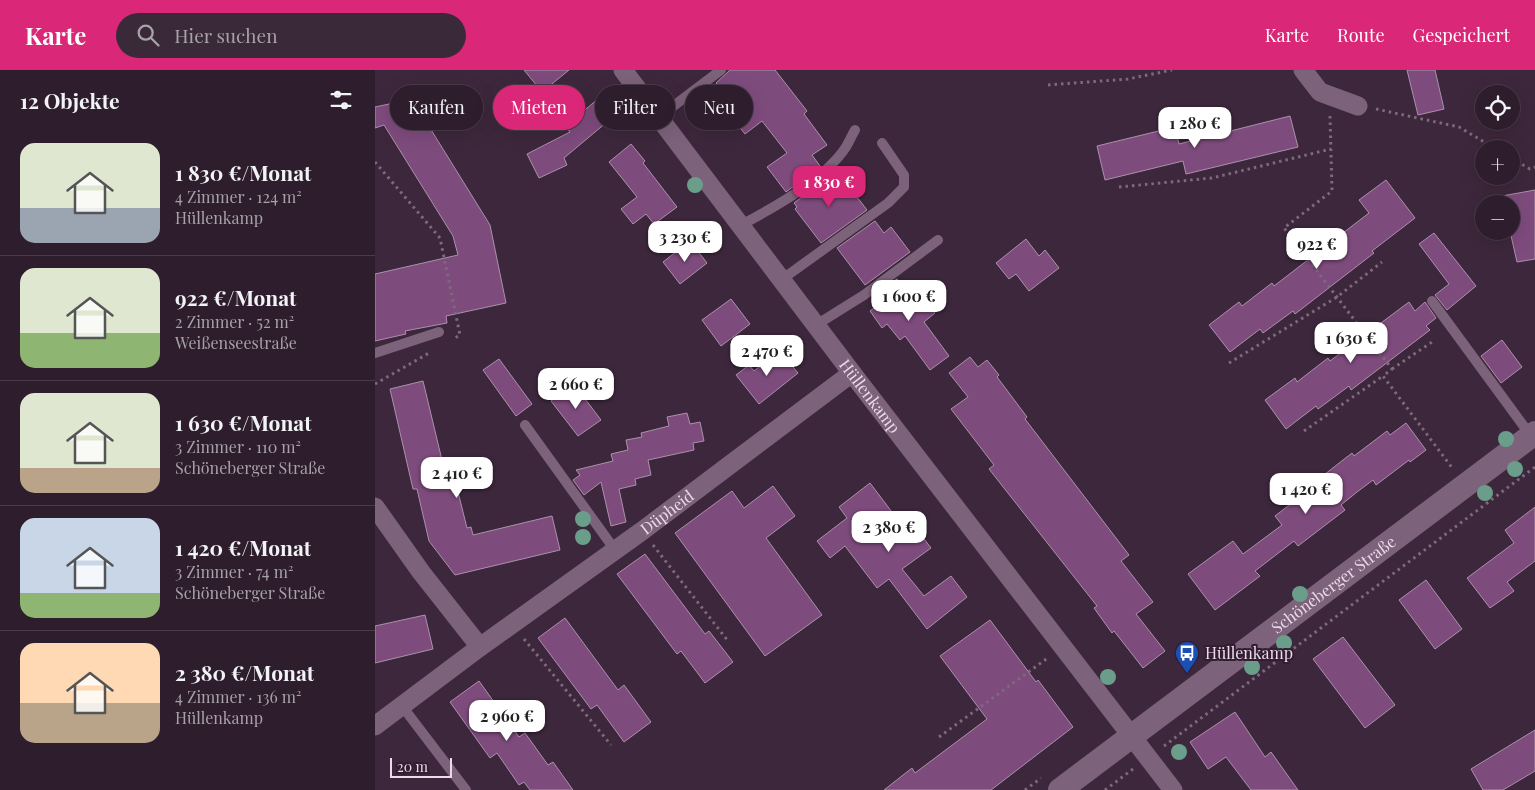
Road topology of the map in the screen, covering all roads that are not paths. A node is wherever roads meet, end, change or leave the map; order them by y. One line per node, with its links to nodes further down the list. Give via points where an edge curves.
1 (623, 70): 4 (street, Hüllenkamp)
2 (721, 70): 5 (lane)
3 (1303, 70): 6 (street, via 1320,92)
4 (634, 85)
5 (675, 106)
6 (1358, 106)
7 (668, 130): 10 (street, Hüllenkamp)
8 (855, 130): 10 (lane, via 846,147 810,183)
9 (882, 143): 12 (lane, via 904,175 904,187 888,203)
10 (741, 225): 12 (street, Hüllenkamp)
11 (939, 240): 14 (lane)
12 (781, 280): 14 (street, Hüllenkamp)
13 (1432, 301): 19 (lane)
14 (816, 326): 17 (street, Hüllenkamp)
15 (439, 332): 16 (lane)
16 (375, 354)
17 (852, 373): 21 (street, Düpheid); 25 (street, Hüllenkamp)
18 (525, 425): 21 (lane)
19 (1533, 435): 25 (street, Schöneberger Straße)
20 (375, 507): 22 (street)
21 (615, 550): 22 (street, Düpheid)
22 (480, 647): 23 (street, Düpheid)
23 (402, 706): 24 (street, Düpheid); 26 (lane)
24 (375, 726)
25 (1132, 736): 27 (street, Schöneberger Straße); 28 (street, Hüllenkamp)
26 (466, 790)
27 (1060, 790)
28 (1173, 790)

